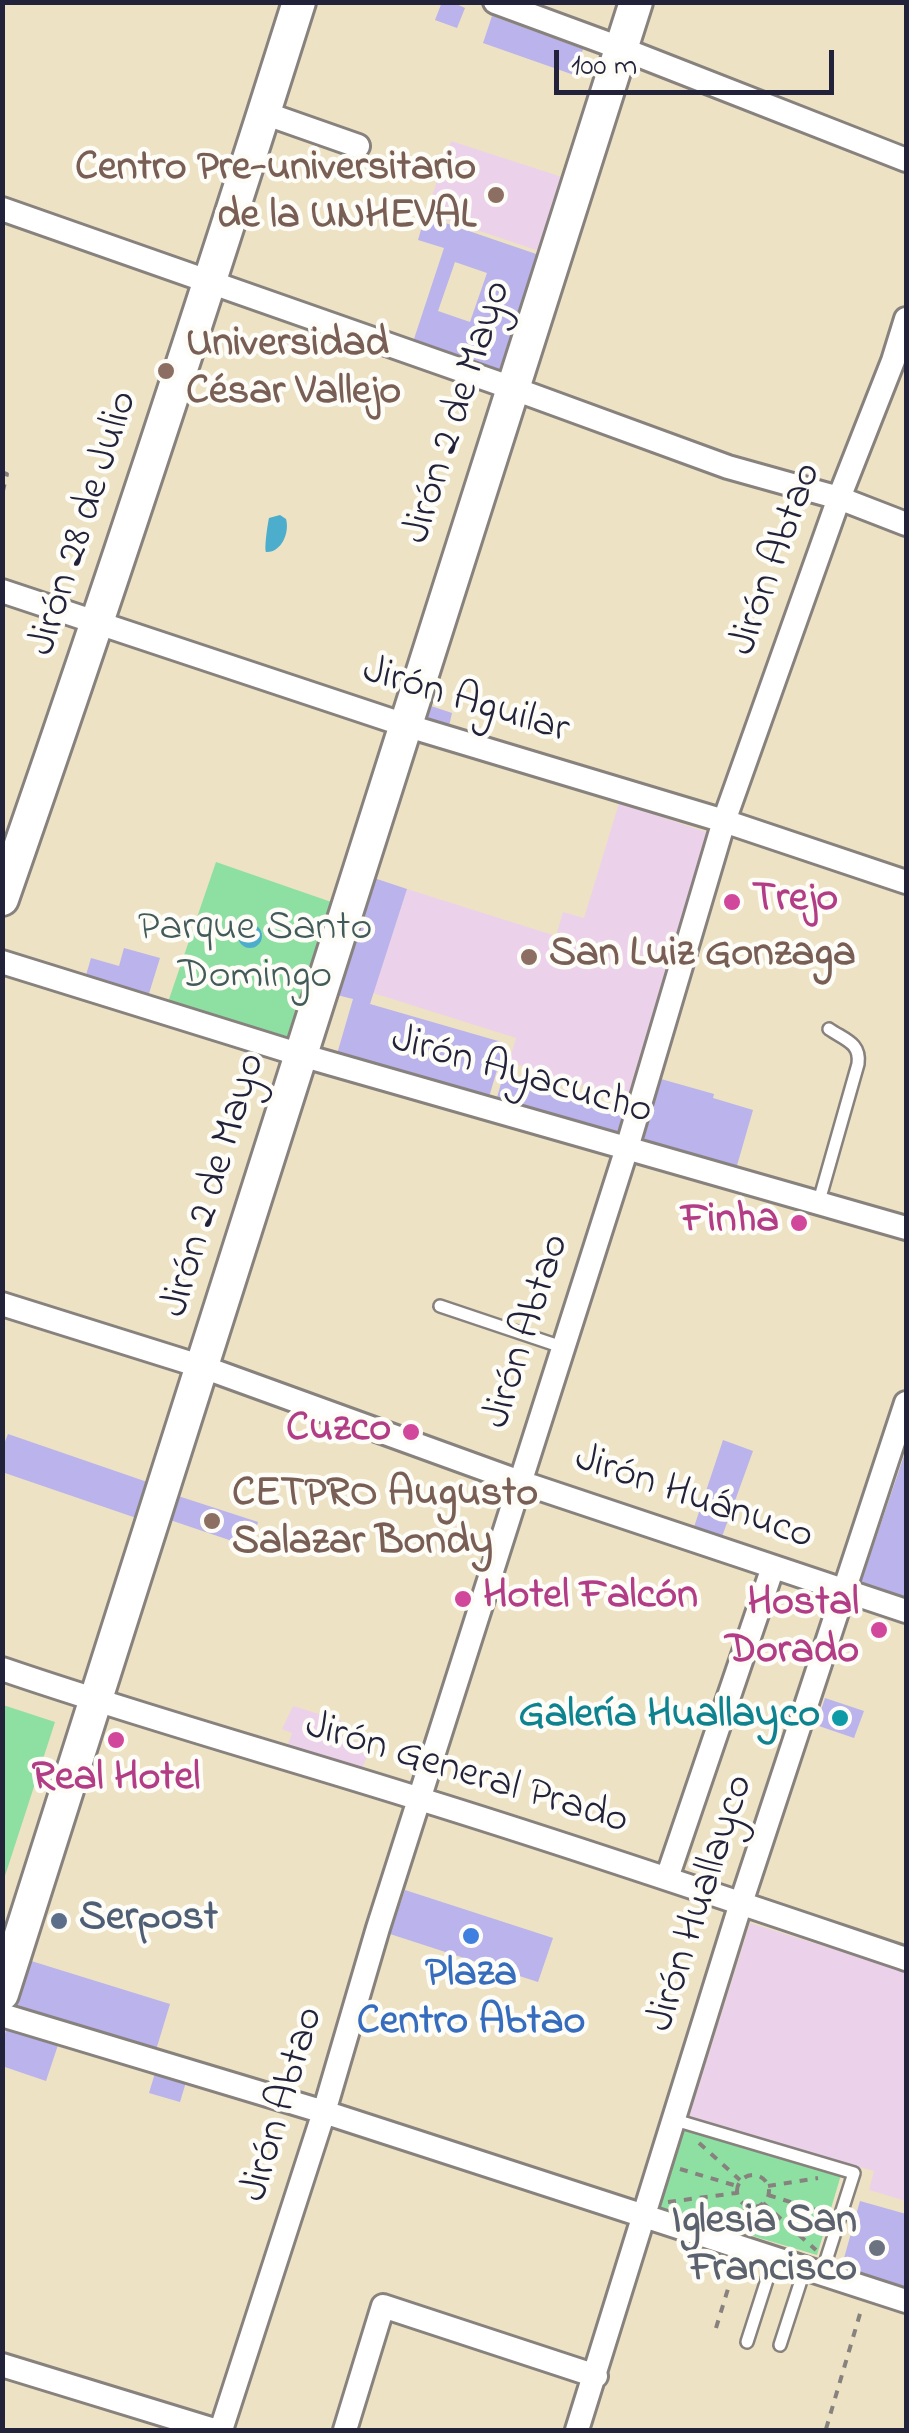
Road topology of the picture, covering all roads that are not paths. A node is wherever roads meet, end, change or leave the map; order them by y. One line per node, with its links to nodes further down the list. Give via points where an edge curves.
1 (300, 2): 5 (street, Jirón 28 de Julio)
2 (636, 2): 4 (street, Jirón 2 de Mayo)
3 (504, 4): 4 (street)
4 (620, 48): 7 (street); 11 (street, Jirón 2 de Mayo)
5 (264, 113): 6 (street); 9 (street, Jirón 28 de Julio)
6 (358, 146)
7 (906, 160)
8 (2, 209): 9 (street)
9 (211, 282): 11 (street); 15 (street, Jirón 28 de Julio)
10 (906, 319): 12 (street, Jirón Abtao)
11 (512, 388): 12 (street, via 728,467); 16 (street, Jirón 2 de Mayo)
12 (839, 498): 13 (street); 17 (street, Jirón Abtao)
13 (906, 524)
14 (2, 591): 15 (street, Jirón Aguilar)
15 (99, 623): 16 (street, Jirón Aguilar); 19 (street, Jirón 28 de Julio)
16 (405, 725): 17 (street, Jirón Aguilar); 22 (street, Jirón 2 de Mayo)
17 (724, 821): 18 (street, Jirón Aguilar); 23 (street, Jirón Abtao)
18 (906, 882)
19 (2, 899)
20 (2, 962): 22 (street, Jirón Ayacucho)
21 (829, 1029): 24 (lane, via 860,1054)
22 (301, 1054): 23 (street, Jirón Ayacucho); 29 (street, Jirón 2 de Mayo)
23 (627, 1148): 24 (street, Jirón Ayacucho); 28 (street, Jirón Abtao)
24 (819, 1201): 25 (street, Jirón Ayacucho)
25 (906, 1228)
26 (2, 1304): 29 (street, Jirón Huánuco)
27 (440, 1306): 28 (lane)
28 (562, 1346): 31 (street, Jirón Abtao)
29 (203, 1367): 31 (street, Jirón Huánuco); 36 (street, Jirón 2 de Mayo)
30 (906, 1403): 33 (street, Jirón Huallayco)
31 (520, 1482): 32 (street, Jirón Huánuco); 37 (street, Jirón Abtao)
32 (773, 1567): 33 (street, Jirón Huánuco); 38 (street)
33 (845, 1591): 34 (street, Jirón Huánuco); 39 (street, Jirón Huallayco)
34 (906, 1611)
35 (2, 1669): 36 (street, Jirón General Prado)
36 (96, 1702): 37 (street, Jirón General Prado); 41 (street, Jirón 2 de Mayo)
37 (421, 1799): 38 (street, Jirón General Prado); 43 (street, Jirón Abtao)
38 (667, 1878): 39 (street, Jirón General Prado)
39 (741, 1903): 40 (street, Jirón General Prado); 44 (street, Jirón Huallayco)
40 (906, 1958)
41 (2, 1994)
42 (2, 2015): 43 (street)
43 (324, 2112): 45 (street); 53 (street, Jirón Abtao)
44 (675, 2120): 45 (street, Jirón Huallayco); 47 (lane, via 854,2173)
45 (647, 2210): 46 (street); 52 (street, Jirón Huallayco)
46 (774, 2258): 47 (street); 49 (lane)
47 (818, 2267): 48 (street); 50 (lane)
48 (906, 2301)
49 (747, 2342)
50 (780, 2345)
51 (2, 2365): 53 (street)
52 (596, 2376): 54 (street, via 383,2306); 55 (street, Jirón Huallayco)
53 (217, 2430)
54 (345, 2430)
55 (577, 2430)

